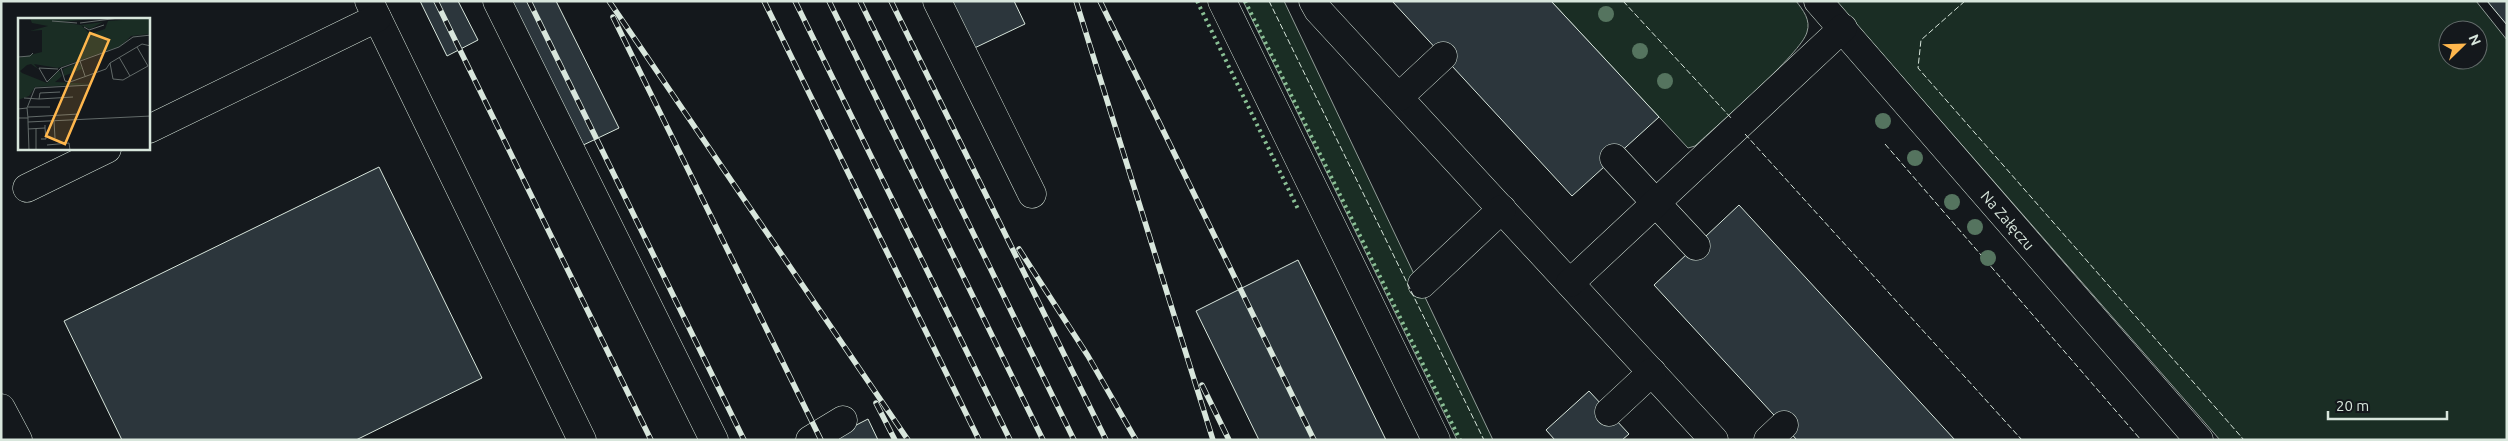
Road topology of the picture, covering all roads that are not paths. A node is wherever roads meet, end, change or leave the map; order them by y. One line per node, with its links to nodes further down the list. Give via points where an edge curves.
1 (497, 1): 26 (street)
2 (937, 1): 14 (street)
3 (1222, 1): 28 (street)
4 (1313, 1): 9 (street)
5 (1818, 1): 7 (street, Na Załęczu)
6 (373, 10): 10 (street); 25 (street)
7 (1842, 28): 15 (street); 30 (street, Na Załęczu)
8 (1443, 56): 9 (street)
9 (1399, 97): 16 (street)
10 (150, 128)
11 (105, 150): 13 (street)
12 (1614, 158): 15 (street)
13 (27, 188)
14 (1032, 194)
15 (1656, 203): 17 (street); 18 (street)
16 (1502, 209): 18 (street); 19 (street)
17 (1696, 246)
18 (1570, 283): 20 (street)
19 (1422, 284)
20 (1652, 372): 22 (street); 29 (street)
21 (1, 408): 24 (street)
22 (1609, 412)
23 (843, 420): 27 (street)
24 (18, 440)
25 (582, 440)
26 (714, 440)
27 (810, 440)
28 (1436, 440)
29 (1714, 440)
30 (2199, 440)

